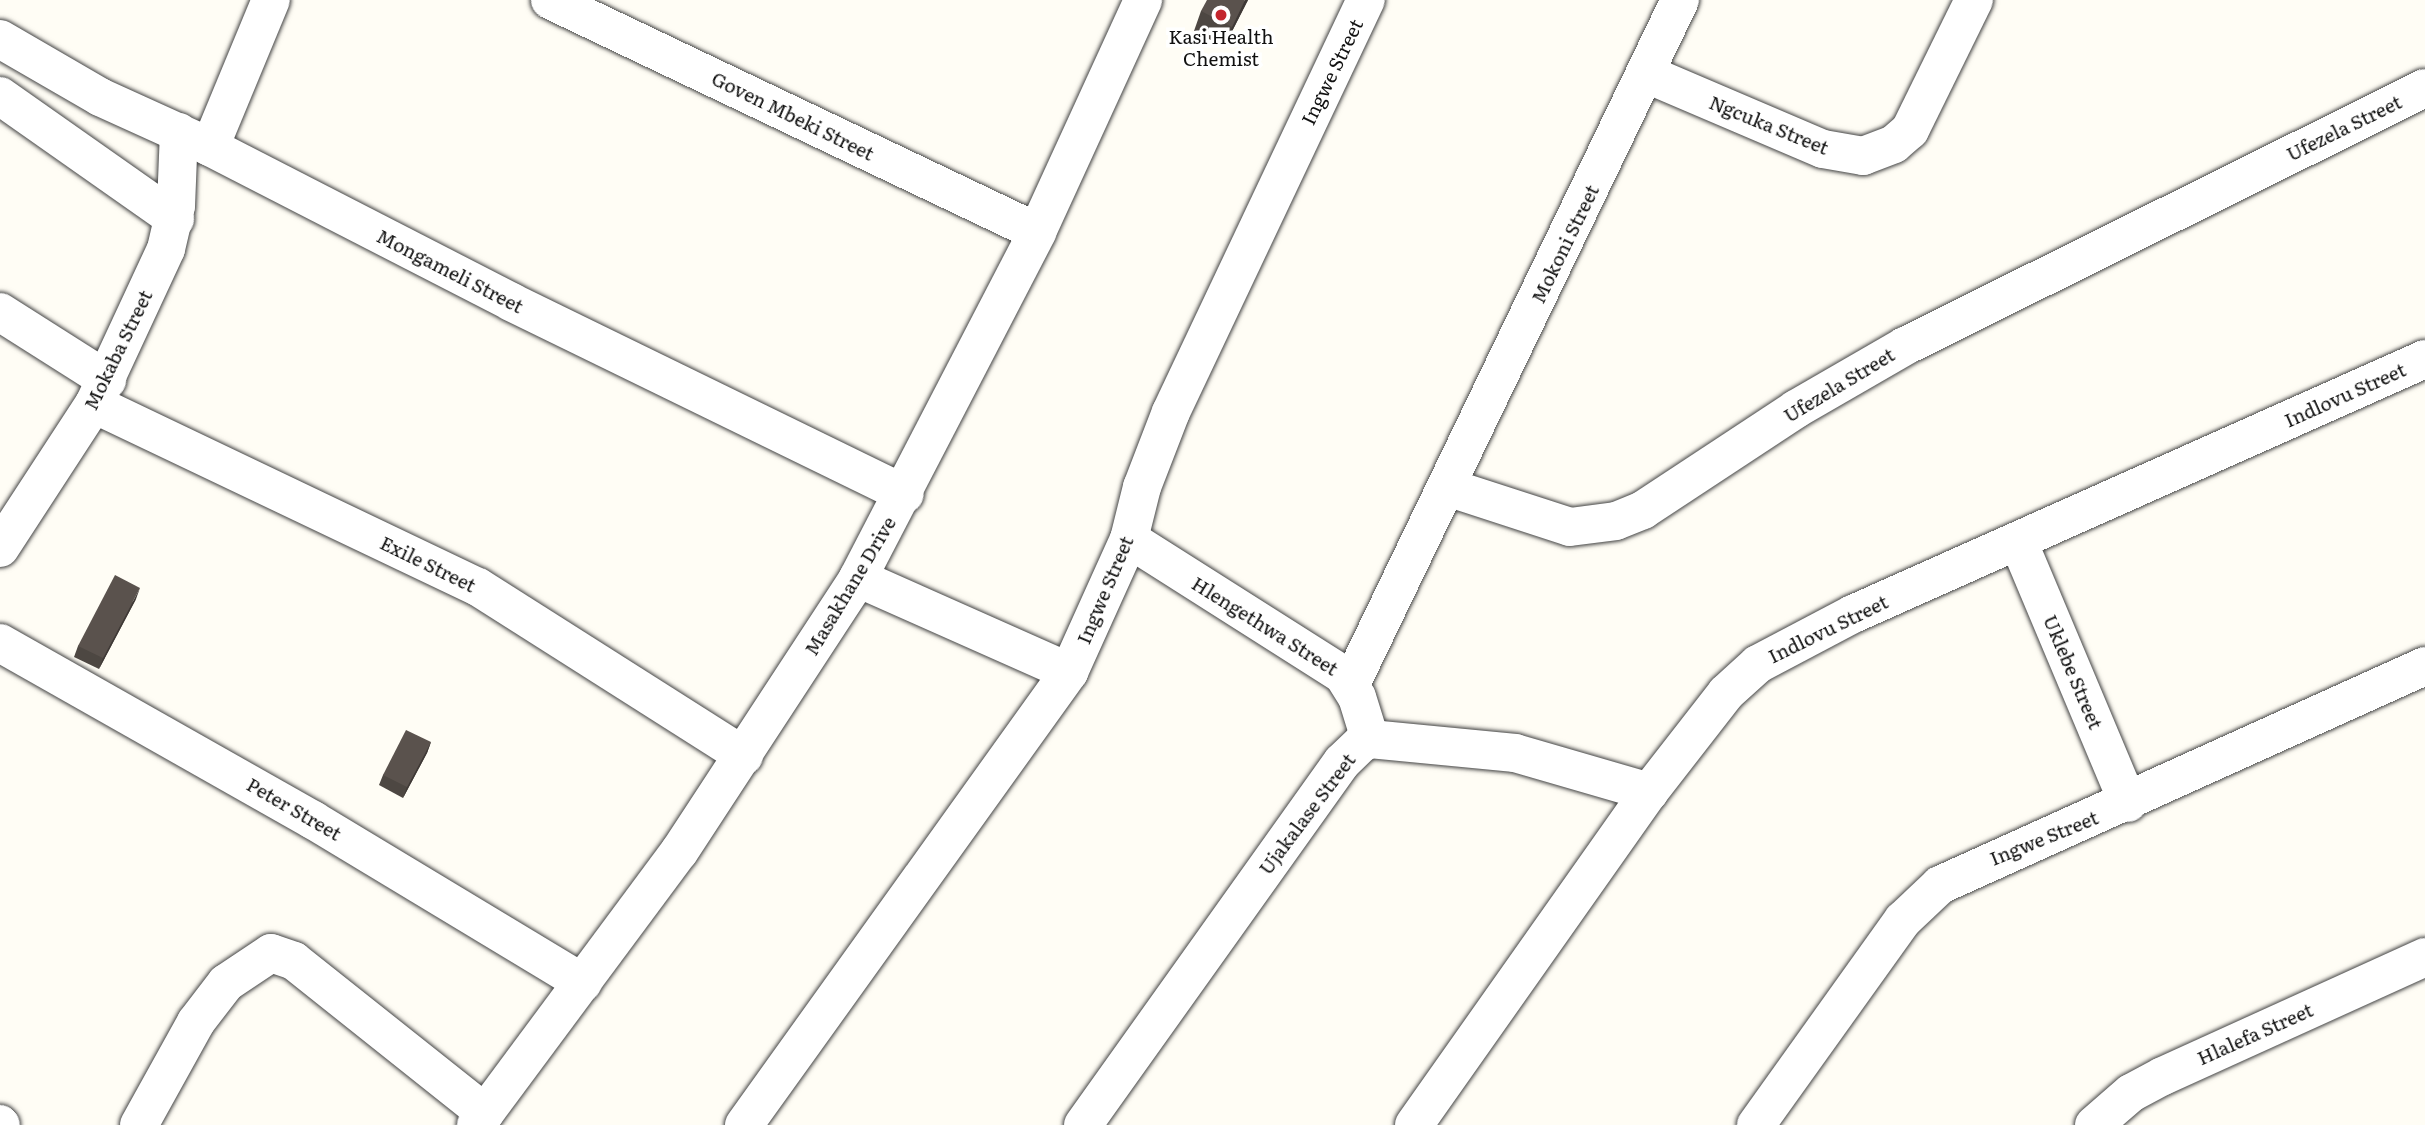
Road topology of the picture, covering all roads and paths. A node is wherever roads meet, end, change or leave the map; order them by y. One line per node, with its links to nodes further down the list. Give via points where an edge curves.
1 (271, 0): 11 (street, Mokaba Street)
2 (550, 0): 13 (street, Goven Mbeki Street)
3 (1143, 0): 13 (street, Masakhane Drive)
4 (1366, 0): 20 (street, Ingwe Street, via 1171,412 1142,487)
5 (1680, 0): 8 (street, Mokoni Street)
6 (1975, 0): 8 (street, Ngcuka Street, via 1910,130 1894,144 1863,156 1823,149)
7 (0, 39): 11 (street, Mongameli Street, via 100,97)
8 (1647, 74): 17 (street, Mokoni Street)
9 (2425, 88): 17 (street, Ufezela Street, via 1905,346 1796,409 1643,510 1616,521 1570,527)
10 (0, 96): 12 (street)
11 (195, 140): 12 (street, Mokaba Street); 18 (street, Mongameli Street, via 511,302)
12 (175, 219): 16 (street, Mokaba Street)
13 (1037, 232): 18 (street, Masakhane Drive)
14 (0, 312): 16 (street, Exile Street)
15 (2425, 359): 21 (street, Indlovu Street)
16 (100, 392): 19 (street, Mokaba Street); 29 (street, Exile Street, via 500,599)
17 (1447, 487): 27 (street)
18 (905, 494): 23 (street, Masakhane Drive)
19 (11, 507): 22 (street, Mokaba Street)
20 (1129, 539): 26 (street, Ingwe Street); 27 (street, Hlengethwa Street)
21 (2018, 541): 30 (street, Indlovu Street, via 1799,639 1758,664 1726,693); 31 (street, Uklebe Street)
22 (0, 548)
23 (858, 578): 26 (street); 29 (street, Masakhane Drive)
24 (0, 643): 33 (street, Peter Street, via 313,820)
25 (2425, 666): 31 (street, Ingwe Street)
26 (1069, 672): 36 (street, Ingwe Street)
27 (1352, 684): 28 (street, Hlengethwa Street)
28 (1370, 739): 30 (street, Ujakalase Street, via 1524,755); 37 (street, Ujakalase Street, via 1342,762)
29 (744, 756): 33 (street, Masakhane Drive)
30 (1649, 792): 38 (street, Indlovu Street)
31 (2128, 803): 39 (street, Ingwe Street, via 1940,885 1903,920)
32 (2425, 957): 40 (street, Hlalefa Street, via 2163,1076 2131,1093)
33 (583, 983): 34 (street, Masakhane Drive)
34 (481, 1119): 35 (street, via 294,961 271,953 226,983 196,1023)
35 (139, 1125)
36 (744, 1125)
37 (1083, 1125)
38 (1414, 1125)
39 (1756, 1125)
40 (2094, 1125)

